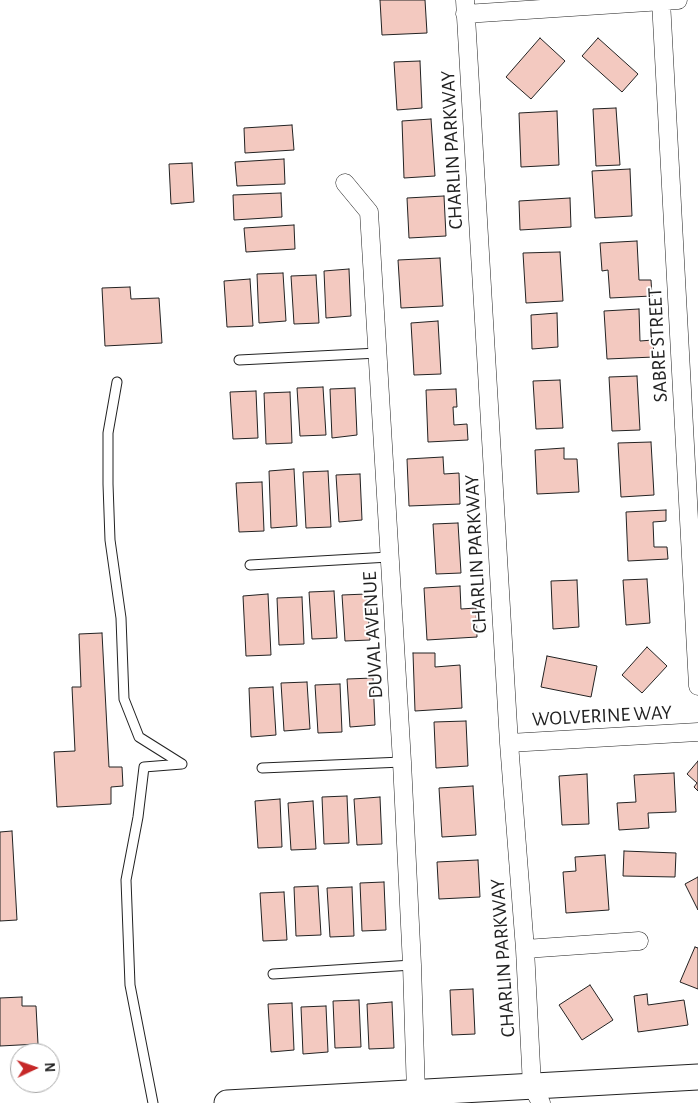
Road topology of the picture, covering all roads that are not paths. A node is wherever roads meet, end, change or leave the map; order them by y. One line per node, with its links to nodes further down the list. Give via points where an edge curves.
1 (669, 1): 2 (street); 9 (street, SABRE STREET)
2 (465, 7): 11 (street, CHARLIN PARKWAY)
3 (345, 183): 4 (street, DUVAL AVENUE, via 369,212)
4 (378, 353): 5 (lane); 7 (street, DUVAL AVENUE)
5 (239, 360)
6 (118, 382): 21 (lane, via 108,433 108,484 124,699 139,737 182,764 144,767 126,880 130,985)
7 (389, 557): 8 (lane); 12 (street, DUVAL AVENUE)
8 (250, 565)
9 (698, 686)
10 (698, 732): 11 (street, WOLVERINE WAY)
11 (509, 742): 15 (street, CHARLIN PARKWAY)
12 (402, 762): 13 (lane); 16 (street, DUVAL AVENUE)
13 (262, 768)
14 (639, 941): 15 (street)
15 (525, 949): 20 (street, CHARLIN PARKWAY)
16 (412, 965): 17 (lane); 19 (street, DUVAL AVENUE)
17 (273, 974)
18 (698, 1077): 20 (main road)
19 (416, 1093): 20 (main road); 22 (main road)
20 (536, 1095)
21 (153, 1103)
22 (226, 1103)

